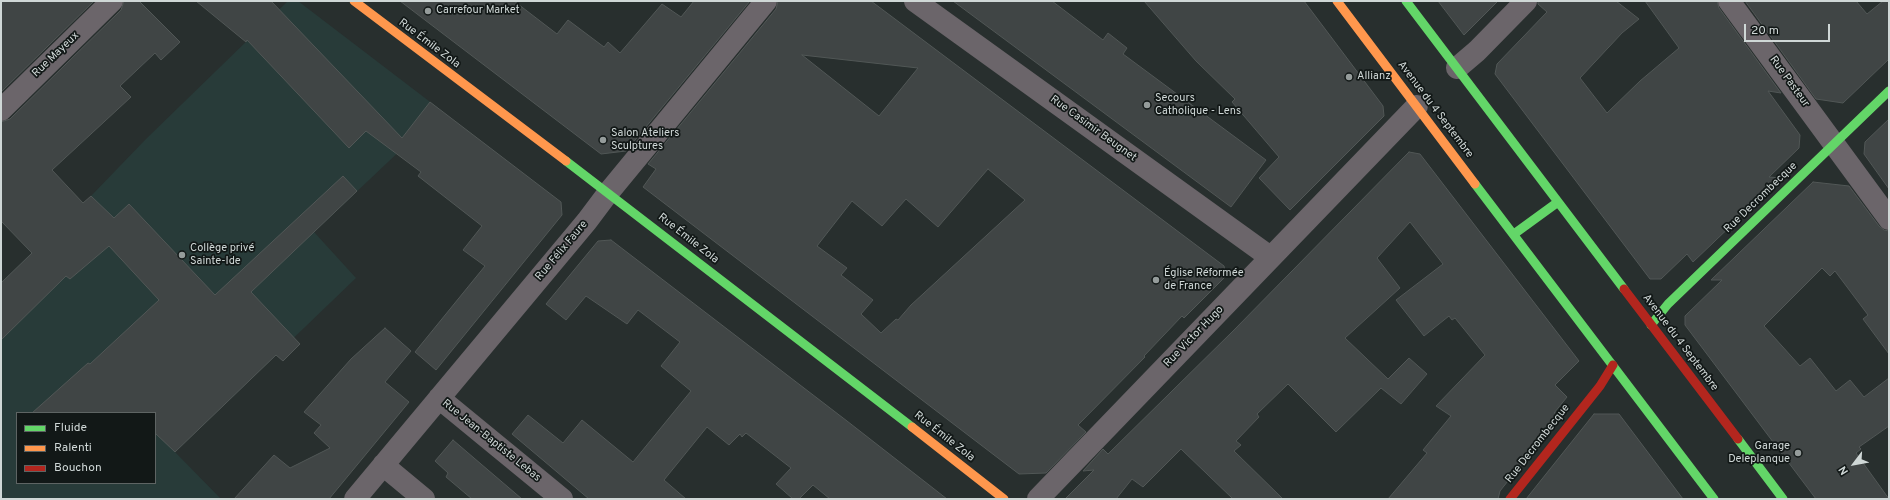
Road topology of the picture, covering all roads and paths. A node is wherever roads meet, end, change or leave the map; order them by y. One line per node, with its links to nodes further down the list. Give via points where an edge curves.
1 (112, 1): 12 (street, Rue Mayeux)
2 (354, 1): 14 (street, Rue Émile Zola)
3 (766, 1): 14 (street, Rue Félix Faure)
4 (915, 1): 18 (street, Rue Casimir Beugnet)
5 (1337, 1): 11 (street, Avenue du 4 Septembre)
6 (1406, 1): 9 (street, Avenue du 4 Septembre)
7 (1526, 1): 9 (street)
8 (1729, 1): 13 (street, Rue Pasteur)
9 (1457, 68): 15 (street, Avenue du 4 Septembre)
10 (1889, 91): 13 (street, Rue Decrombecque)
11 (1417, 106): 17 (street, Avenue du 4 Septembre); 18 (street, Rue Victor Hugo)
12 (1, 110)
13 (1834, 144): 16 (street, Rue Pasteur); 19 (street, Rue Decrombecque, via 1668,304)
14 (608, 193): 21 (street, Rue Félix Faure); 26 (street, Rue Émile Zola)
15 (1558, 202): 17 (street); 19 (street, Avenue du 4 Septembre)
16 (1889, 219)
17 (1514, 234): 20 (street, Avenue du 4 Septembre)
18 (1270, 257): 27 (street, Rue Victor Hugo)
19 (1651, 325): 30 (street, Avenue du 4 Septembre)
20 (1613, 365): 28 (street, Rue Decrombecque, via 1600,386); 29 (street, Avenue du 4 Septembre)
21 (439, 398): 22 (street, Rue Félix Faure); 25 (street, Rue Jean-Baptiste Lebas)
22 (383, 465): 23 (street, Rue Félix Faure); 24 (street)
23 (355, 499)
24 (424, 499)
25 (562, 499)
26 (1004, 499)
27 (1038, 499)
28 (1510, 499)
29 (1714, 499)
30 (1783, 499)

